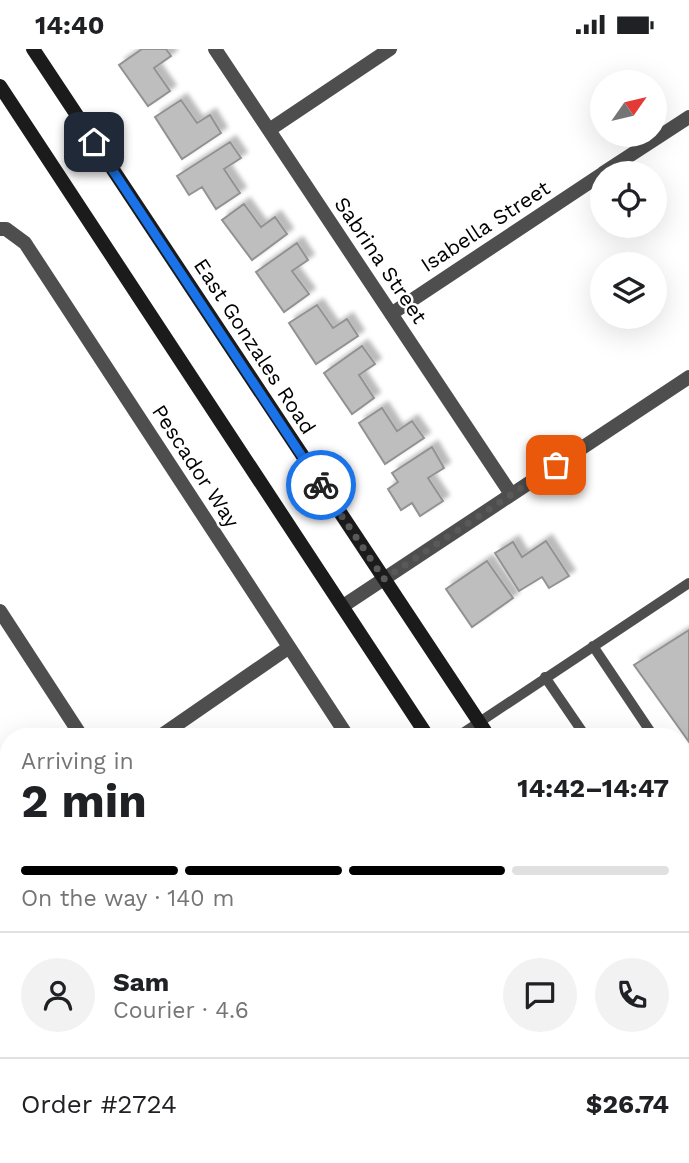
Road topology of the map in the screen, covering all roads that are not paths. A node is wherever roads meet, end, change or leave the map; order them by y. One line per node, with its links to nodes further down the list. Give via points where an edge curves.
1 (33, 49): 13 (main road, East Gonzales Road)
2 (215, 49): 6 (street, Sabrina Street)
3 (390, 49): 6 (street)
4 (0, 86): 15 (main road)
5 (689, 117): 7 (street, Isabella Street)
6 (269, 129): 10 (street, Sabrina Street)
7 (623, 161)
8 (590, 183): 10 (street, Isabella Street)
9 (0, 229): 18 (street, Pescador Way, via 25,243)
10 (391, 314): 12 (street, Sabrina Street)
11 (689, 377): 12 (street)
12 (511, 494): 13 (street)
13 (384, 579): 15 (street); 20 (main road, East Gonzales Road)
14 (689, 583): 17 (lane)
15 (343, 606): 24 (main road)
16 (0, 611): 21 (street)
17 (593, 646): 19 (lane); 28 (lane)
18 (288, 648): 22 (street); 23 (street, Pescador Way)
19 (545, 677): 20 (lane); 27 (lane)
20 (479, 722): 25 (lane); 26 (main road, East Gonzales Road)
21 (76, 728)
22 (172, 728)
23 (342, 728)
24 (422, 728)
25 (470, 728)
26 (483, 728)
27 (580, 728)
28 (648, 728)

